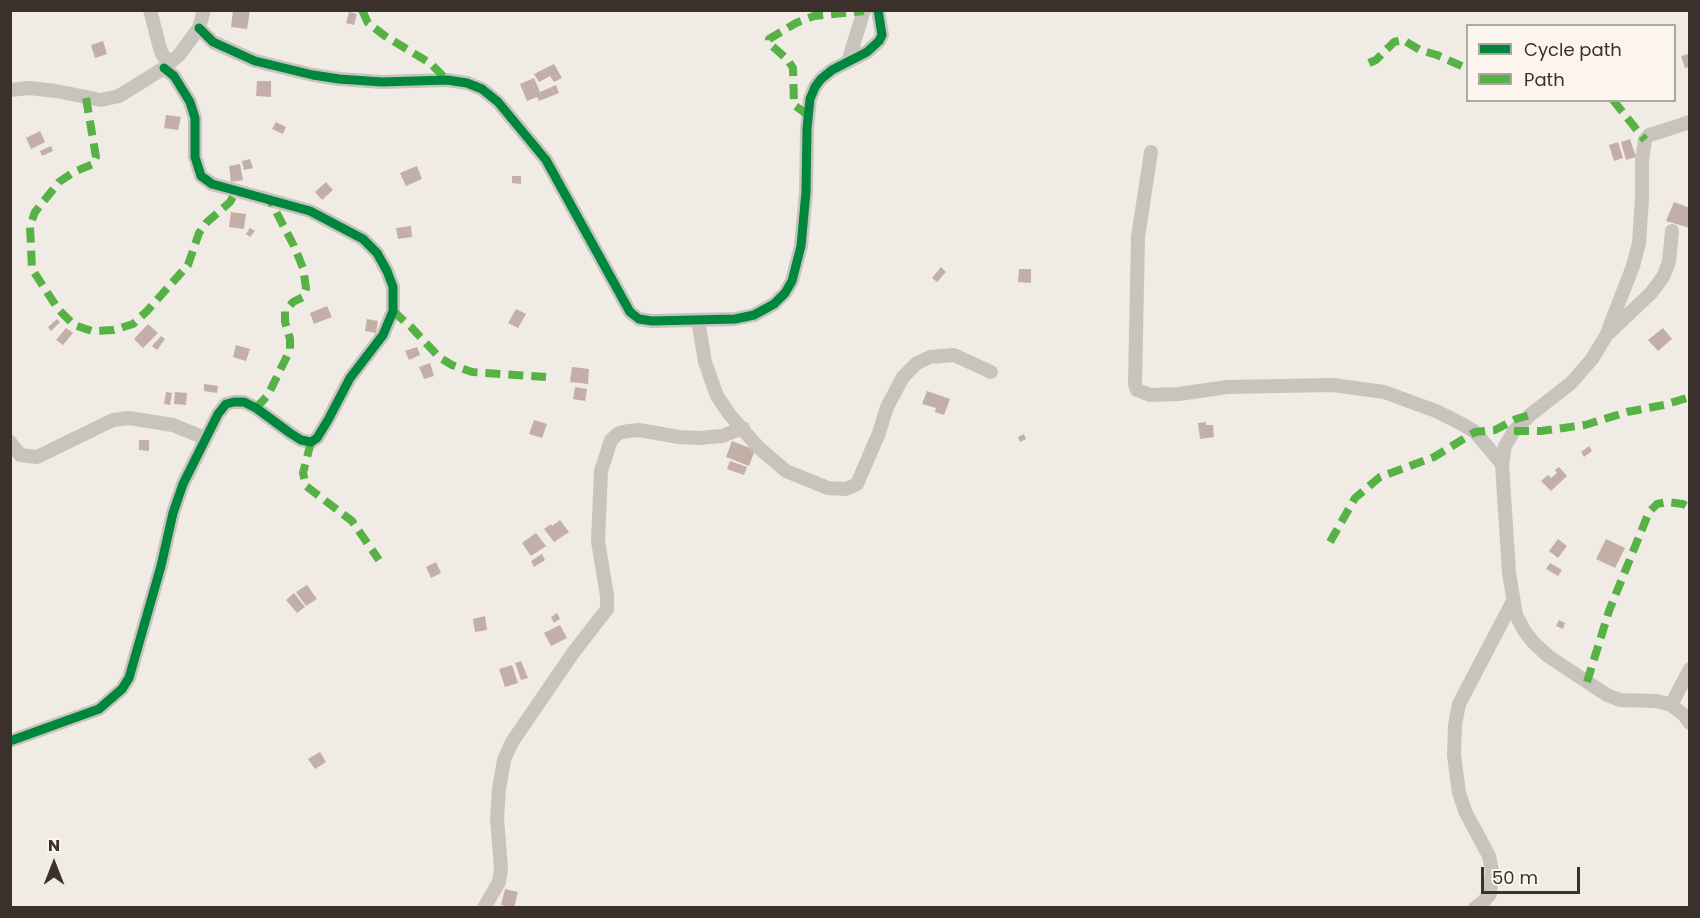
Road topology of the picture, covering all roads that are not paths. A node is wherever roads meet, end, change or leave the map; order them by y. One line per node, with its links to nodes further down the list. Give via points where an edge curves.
1 (150, 10): 7 (street)
2 (204, 10): 5 (street)
3 (864, 10): 6 (street)
4 (879, 10): 6 (street, via 879,41)
5 (199, 28): 7 (street); 12 (street, via 213,42 255,61 313,75 382,82 447,80 482,89 498,102 546,160 630,312 639,319 652,321)
6 (848, 62): 12 (street, via 821,79 810,99 807,192 801,246 792,281 774,304 754,315)
7 (166, 66): 8 (street, via 125,93 101,100 29,88); 16 (street, via 190,102 195,118 197,167 206,182 292,205 341,226 377,253 394,293 393,311 383,335 350,378 317,438 311,442 301,440 243,402 226,404)
8 (10, 90)
9 (1689, 122): 13 (street, via 1649,135 1645,140 1639,243)
10 (1151, 153): 18 (street, via 1138,237 1137,390 1150,395 1227,387 1333,385 1383,392 1462,424)
11 (1672, 231): 13 (street, via 1669,262 1663,277)
12 (698, 320): 15 (street, via 705,362 717,396)
13 (1606, 336): 18 (street, via 1571,383 1514,431 1505,446)
14 (991, 372): 15 (street, via 954,356 930,357 917,363 903,377 887,407 856,484 846,489 828,488 786,471)
15 (743, 428): 24 (street, via 722,436 698,438 639,430 619,433 611,440 601,471 598,541 607,609 512,742 504,760 497,818 501,868 499,882)
16 (205, 438): 17 (street, via 173,424 129,418 113,420 37,457 20,455); 23 (street, via 173,513 129,678 122,689 99,709)
17 (10, 442)
18 (1502, 464): 19 (street)
19 (1513, 601): 21 (street, via 1516,615 1534,643 1587,682 1620,700); 25 (street, via 1460,704 1455,725 1454,755 1460,793 1492,871 1490,894)
20 (1689, 669): 21 (street)
21 (1671, 705): 22 (street)
22 (1689, 723)
23 (10, 741)
24 (484, 908)
25 (1475, 908)

